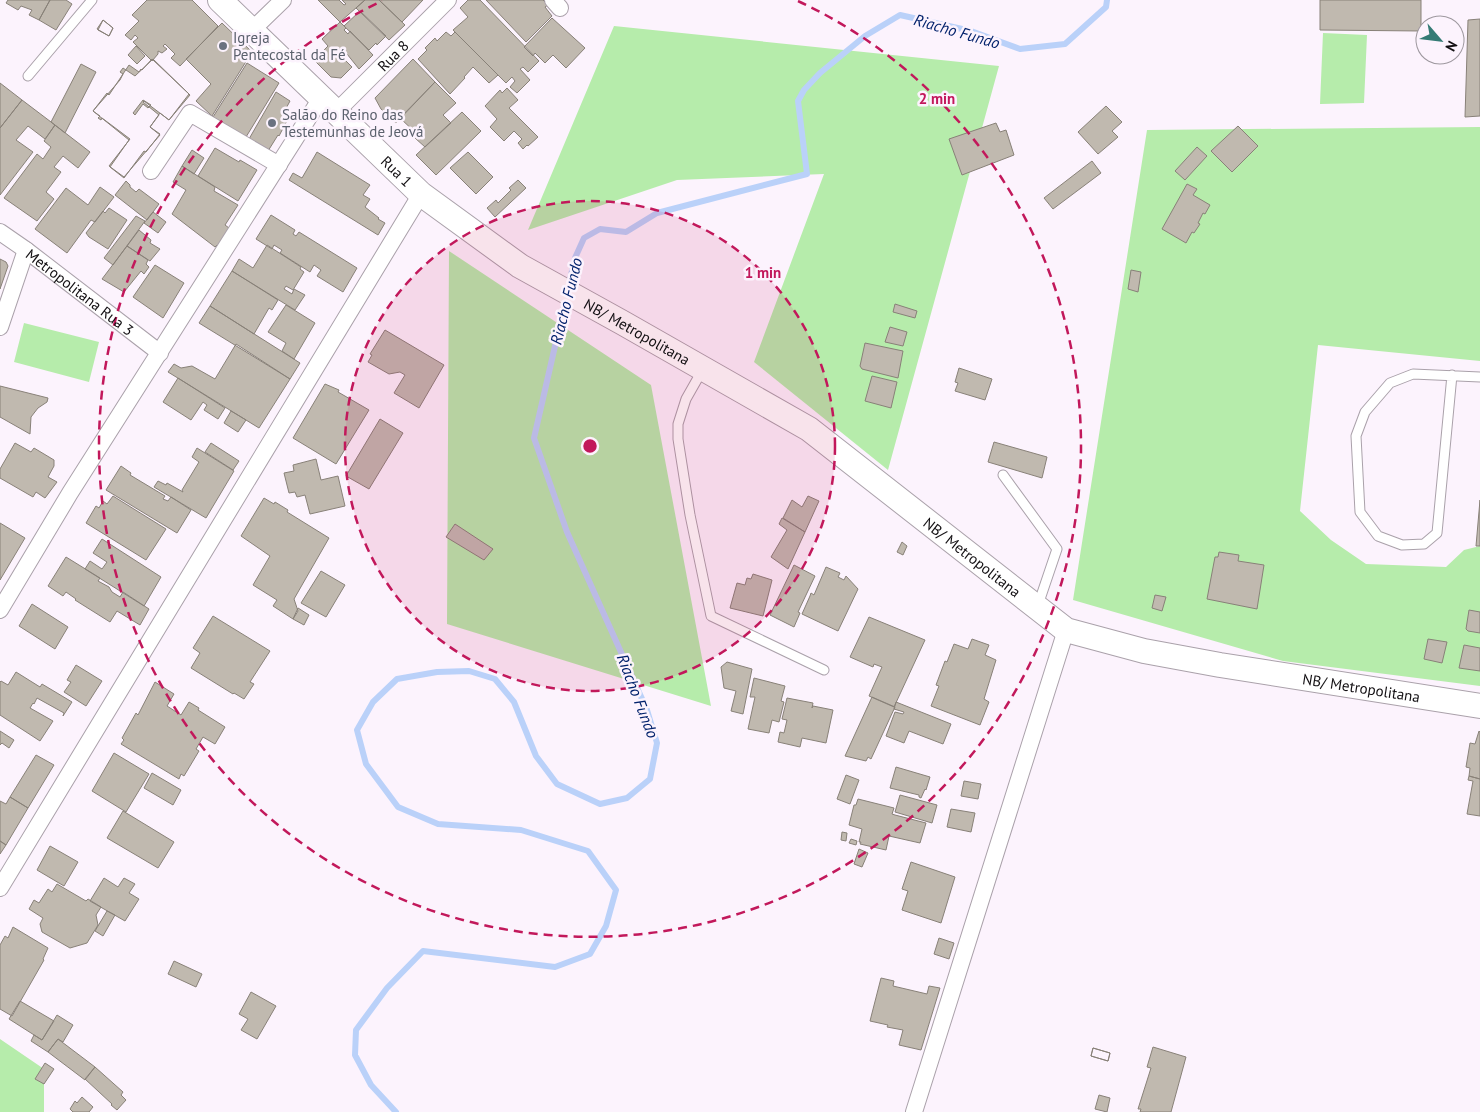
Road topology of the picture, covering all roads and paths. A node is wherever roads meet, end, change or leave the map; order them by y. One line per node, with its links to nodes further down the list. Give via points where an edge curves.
1 (92, 0): 6 (lane)
2 (220, 0): 5 (street, Rua 1)
3 (283, 0): 5 (street)
4 (448, 0): 7 (street, Rua 8)
5 (252, 30): 7 (street, Rua 1)
6 (28, 76)
7 (329, 105): 8 (street, Rua 8); 10 (street, Rua 1)
8 (279, 165): 9 (street, via 190,113); 15 (street, Rua 8)
9 (151, 171)
10 (421, 194): 13 (street, Rua 1); 25 (street)
11 (0, 232): 12 (street, Metropolitana Rua 3)
12 (26, 250): 14 (street); 15 (street, Metropolitana Rua 3)
13 (520, 266): 16 (street, NB/ Metropolitana)
14 (0, 327)
15 (160, 353): 21 (street, Rua 8)
16 (703, 368): 20 (street, NB/ Metropolitana, via 809,429); 23 (lane, via 686,399 678,424 678,439 711,616)
17 (1452, 375): 17 (lane, via 1413,374 1390,382 1365,412 1356,436 1360,512 1378,536 1402,546 1424,544 1438,533); 18 (lane)
18 (1480, 377)
19 (1003, 475): 20 (lane, via 1057,549)
20 (1037, 608): 22 (street, NB/ Metropolitana)
21 (0, 610)
22 (1066, 630): 24 (street, NB/ Metropolitana, via 1144,651 1220,665); 26 (street)
23 (824, 670)
24 (1480, 706)
25 (0, 888)
26 (914, 1112)

